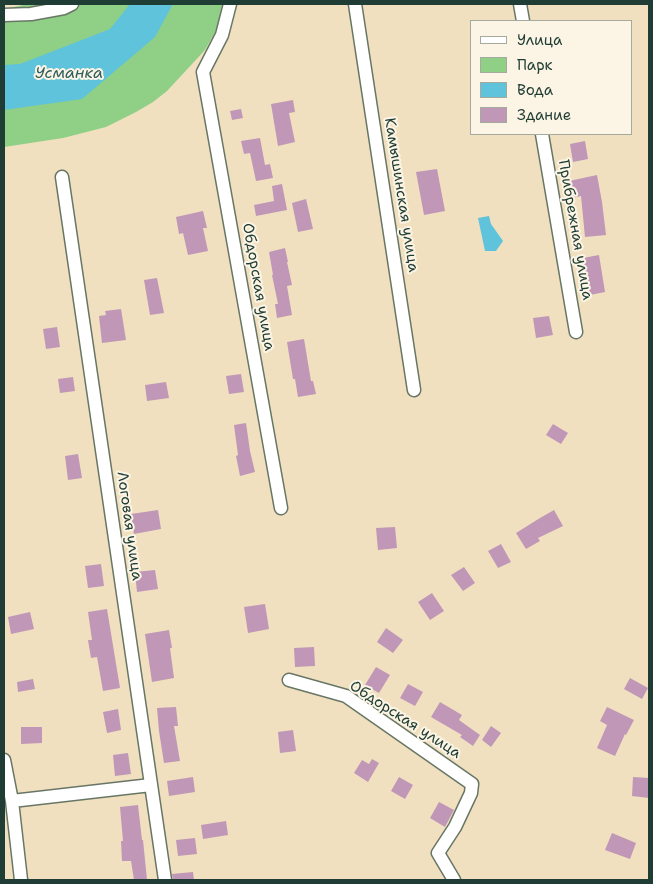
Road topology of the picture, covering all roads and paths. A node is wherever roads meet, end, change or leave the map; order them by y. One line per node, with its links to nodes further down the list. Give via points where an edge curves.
1 (72, 4): 5 (street, via 31,14)
2 (230, 4): 11 (street, Обдорская улица, via 222,35 203,72)
3 (355, 4): 10 (street, Камышинская улица)
4 (520, 4): 6 (street)
5 (4, 15)
6 (523, 20)
7 (542, 135): 9 (street, Прибрежная улица)
8 (62, 177): 14 (street, Логовая улица)
9 (576, 332)
10 (414, 390)
11 (281, 508)
12 (288, 680): 18 (street, Обдорская улица, via 346,696 472,784 455,827 438,853)
13 (4, 760): 15 (street)
14 (151, 785): 15 (street); 17 (street, Логовая улица)
15 (12, 801): 16 (street)
16 (20, 880)
17 (165, 880)
18 (454, 880)

